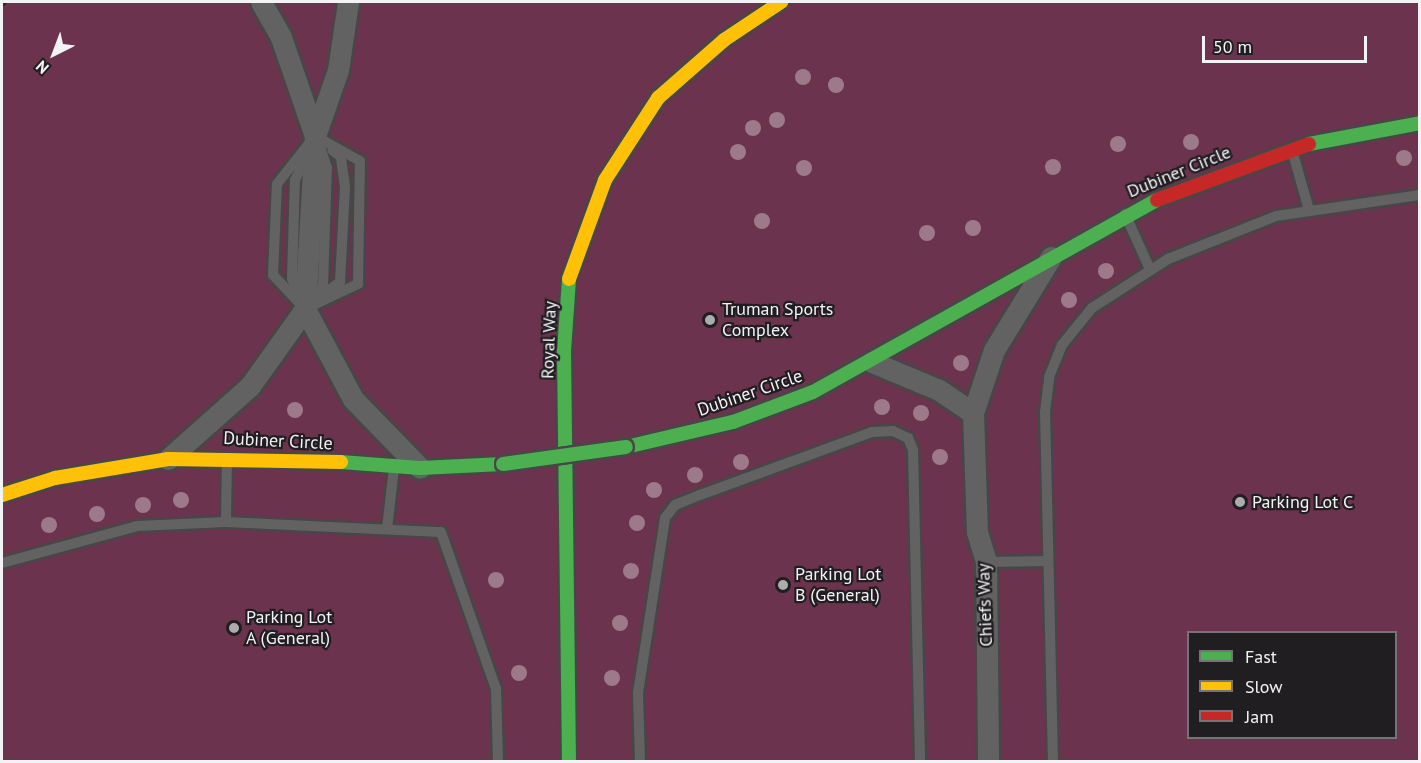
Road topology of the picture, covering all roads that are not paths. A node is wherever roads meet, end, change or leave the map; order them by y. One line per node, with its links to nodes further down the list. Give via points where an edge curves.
1 (261, 2): 5 (street, via 281,37)
2 (348, 2): 5 (street, via 338,70)
3 (781, 2): 26 (street, Royal Way, via 724,40 658,98 605,180 570,270 564,351)
4 (1419, 123): 6 (street, Dubiner Circle)
5 (315, 136): 12 (street); 12 (lane, via 277,184 273,275); 12 (lane, via 341,158 345,186 340,282); 12 (lane, via 360,161 358,284)
6 (1292, 148): 8 (lane); 9 (street, Dubiner Circle)
7 (1419, 195): 8 (lane)
8 (1309, 210): 11 (lane, via 1276,216)
9 (1125, 214): 10 (street, Dubiner Circle); 11 (lane)
10 (1054, 252): 13 (street, Dubiner Circle); 14 (street, Chiefs Way, via 994,350)
11 (1150, 269): 22 (lane, via 1077,324 1049,377)
12 (305, 309): 16 (street, via 250,386); 18 (street, via 352,399)
13 (872, 362): 14 (street, via 939,390); 18 (street, Dubiner Circle, bridge, via 733,422 626,447 503,464)
14 (974, 413): 23 (street, Chiefs Way, via 977,532)
15 (227, 455): 16 (street, Dubiner Circle); 17 (street, Dubiner Circle); 20 (lane)
16 (168, 459): 19 (street, Dubiner Circle, via 55,478)
17 (394, 468): 18 (street, Dubiner Circle); 21 (lane)
18 (420, 468)
19 (2, 495)
20 (226, 522): 21 (lane); 24 (lane, via 137,526)
21 (387, 529): 25 (lane, via 441,532 496,689)
22 (1048, 561): 23 (lane); 30 (lane)
23 (986, 562): 29 (street, Chiefs Way)
24 (2, 563)
25 (498, 762)
26 (569, 762)
27 (640, 762): 28 (lane, via 638,693 665,518 675,505 700,495 872,432 893,431 908,438 913,450)
28 (920, 762)
29 (988, 762)
30 (1053, 762)

